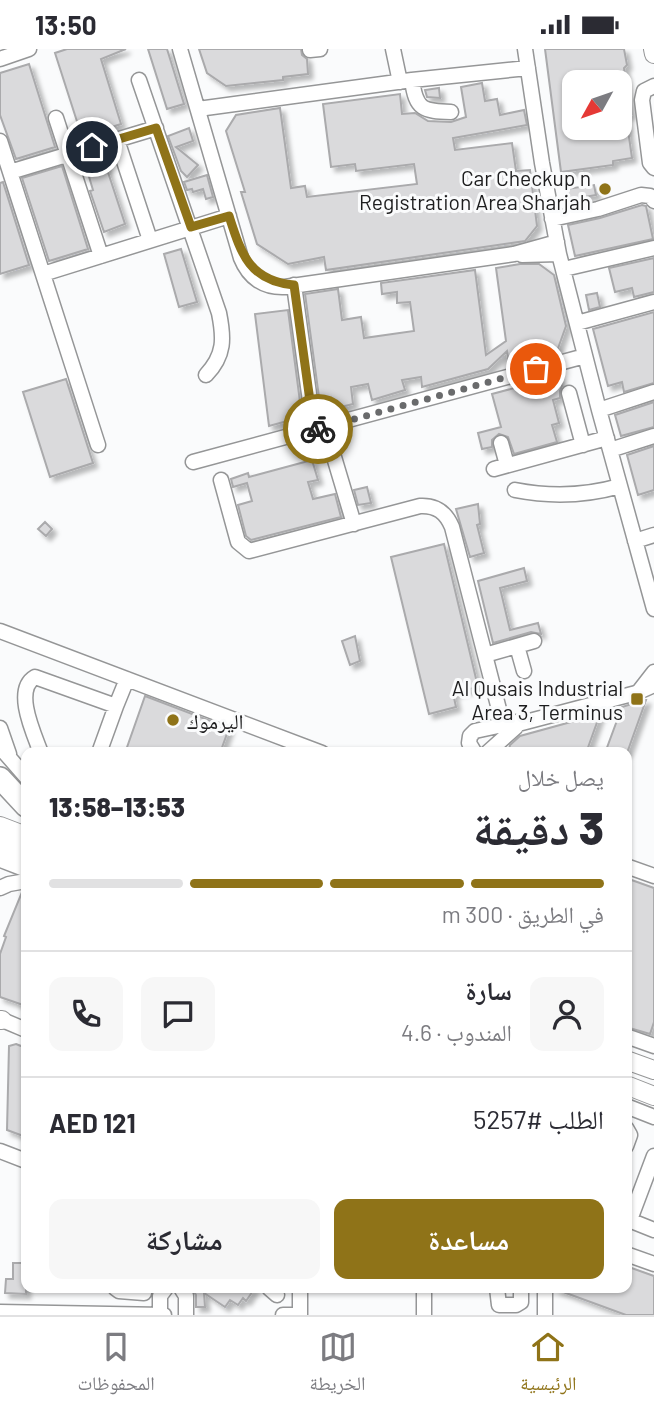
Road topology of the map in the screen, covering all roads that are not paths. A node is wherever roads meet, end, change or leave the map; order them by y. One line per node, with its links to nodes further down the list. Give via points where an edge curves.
1 (29, 49): 7 (street)
2 (180, 49): 12 (street)
3 (320, 49): 6 (street)
4 (393, 49): 10 (street)
5 (525, 49): 8 (street)
6 (310, 50)
7 (0, 59)
8 (528, 68): 10 (street); 23 (street)
9 (139, 80): 15 (street)
10 (406, 81): 12 (street); 13 (street, via 418,105 431,111)
11 (654, 86): 19 (street, via 644,91 642,100)
12 (198, 109): 22 (street)
13 (452, 111)
14 (56, 118): 18 (street)
15 (156, 128): 16 (street); 24 (street)
16 (117, 140): 18 (street); 25 (street)
17 (0, 141): 20 (street)
18 (68, 155): 20 (street); 28 (street)
19 (654, 168)
20 (10, 172): 30 (street)
21 (654, 201): 23 (street, via 641,195)
22 (229, 216): 24 (street); 31 (street, via 251,265 266,278)
23 (552, 219): 26 (street)
24 (191, 227): 25 (street); 35 (street, via 224,340 216,365)
25 (150, 240): 28 (street)
26 (558, 248): 29 (street); 31 (street)
27 (654, 248): 29 (street)
28 (101, 256): 30 (street)
29 (564, 269): 33 (street)
30 (43, 274): 42 (street)
31 (294, 285): 38 (street)
32 (654, 302): 33 (street)
33 (577, 323): 34 (street)
34 (586, 356): 37 (street); 38 (street)
35 (206, 375)
36 (654, 392): 37 (street)
37 (598, 405): 41 (street); 43 (street, via 571,400)
38 (314, 430): 45 (street)
39 (654, 436): 41 (street)
40 (501, 443): 43 (street, via 500,467)
41 (608, 444): 43 (street); 47 (street)
42 (98, 445)
43 (583, 445)
44 (334, 457): 49 (street)
45 (193, 462)
46 (221, 480): 49 (street, via 238,542 249,551)
47 (620, 486): 48 (street, via 568,495); 51 (street)
48 (515, 489)
49 (354, 524): 59 (street, via 425,506 444,514 452,527)
50 (654, 535): 51 (street)
51 (635, 541): 52 (street)
52 (650, 580): 53 (street)
53 (654, 610)
54 (0, 631): 55 (street)
55 (23, 640): 57 (street); 62 (street)
56 (534, 641): 58 (street)
57 (0, 643)
58 (517, 646): 59 (street); 60 (street)
59 (485, 655): 66 (street)
60 (524, 671)
61 (654, 672): 64 (street)
62 (127, 679): 65 (street); 71 (street)
63 (654, 685): 64 (street)
64 (636, 693): 66 (street)
65 (117, 706): 69 (street, via 42,677 32,678 24,697); 70 (street)
66 (510, 724): 72 (street, via 472,733); 73 (street)
67 (0, 728): 74 (street)
68 (0, 747): 74 (street)
69 (39, 747)
70 (101, 747)
71 (306, 747)
72 (471, 747)
73 (491, 747)
74 (10, 759): 75 (street)
75 (21, 771)
76 (0, 778): 77 (highway)
77 (21, 801)
78 (0, 826): 79 (main road)
79 (21, 834)
80 (0, 843): 81 (main road)
81 (21, 852)
82 (0, 856): 83 (highway)
83 (21, 864)
84 (0, 867): 87 (street)
85 (632, 868): 86 (street)
86 (654, 876)
87 (21, 877)
88 (21, 880): 89 (street)
89 (0, 888)
90 (1, 1024): 91 (street)
91 (21, 1028)
92 (632, 1037): 93 (street)
93 (654, 1046)
94 (632, 1062): 95 (main road)
95 (654, 1070)
96 (632, 1087): 97 (main road)
97 (654, 1096)
98 (632, 1108): 99 (street)
99 (654, 1117)
100 (0, 1151): 102 (street)
101 (654, 1156): 103 (street)
102 (21, 1159)
103 (632, 1214)
104 (632, 1219): 105 (street)
105 (654, 1230)
106 (632, 1256): 107 (street)
107 (654, 1264)
108 (144, 1293): 118 (street)
109 (300, 1293): 120 (street)
110 (424, 1293): 121 (street)
111 (497, 1293): 112 (street, via 498,1303 509,1305 520,1304)
112 (521, 1293)
113 (545, 1293): 122 (street)
114 (184, 1301): 115 (street)
115 (162, 1304): 118 (street)
116 (0, 1312): 117 (street)
117 (108, 1314): 118 (street)
118 (142, 1315)
119 (283, 1315): 120 (street)
120 (300, 1315)
121 (424, 1315)
122 (545, 1315)

